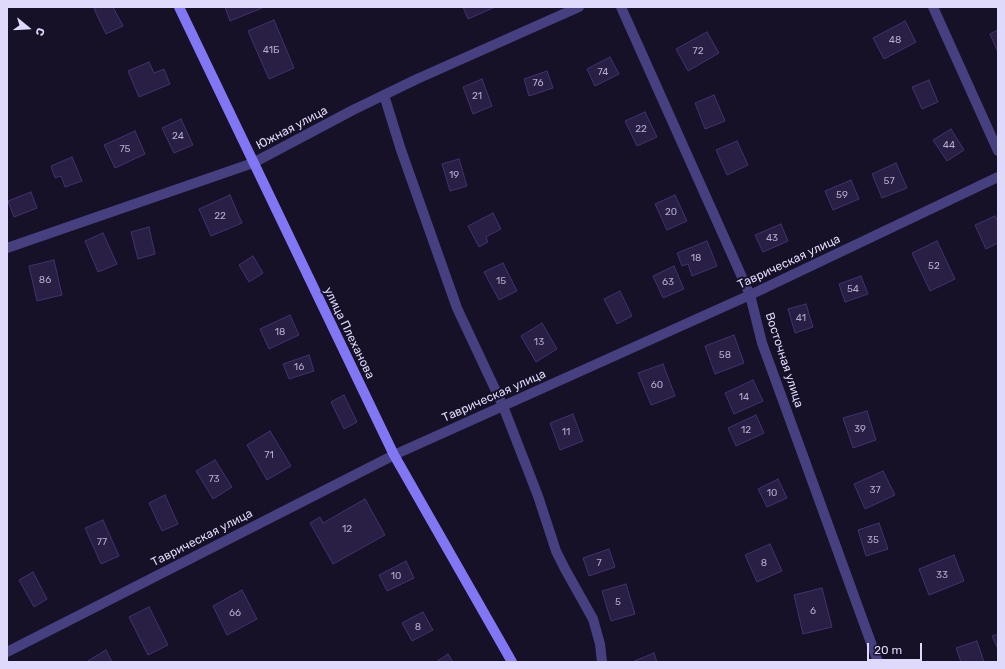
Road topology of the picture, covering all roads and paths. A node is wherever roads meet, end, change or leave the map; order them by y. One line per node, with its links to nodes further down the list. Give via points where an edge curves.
1 (180, 7): 7 (main road, улица Плеханова)
2 (579, 7): 5 (street, Южная улица)
3 (621, 7): 10 (street, Восточная улица)
4 (933, 7): 6 (street)
5 (384, 95): 7 (street, Южная улица); 11 (street, via 463,324)
6 (998, 151)
7 (253, 163): 9 (street, Южная улица); 12 (main road, улица Плеханова)
8 (998, 177): 10 (street, Таврическая улица)
9 (7, 248)
10 (750, 295): 11 (street, Таврическая улица); 16 (street, Восточная улица, via 762,343)
11 (503, 406): 12 (street, Таврическая улица); 15 (street, via 556,551 593,619)
12 (394, 455): 13 (street, Таврическая улица); 14 (main road, улица Плеханова)
13 (7, 652)
14 (512, 662)
15 (602, 662)
16 (878, 662)

